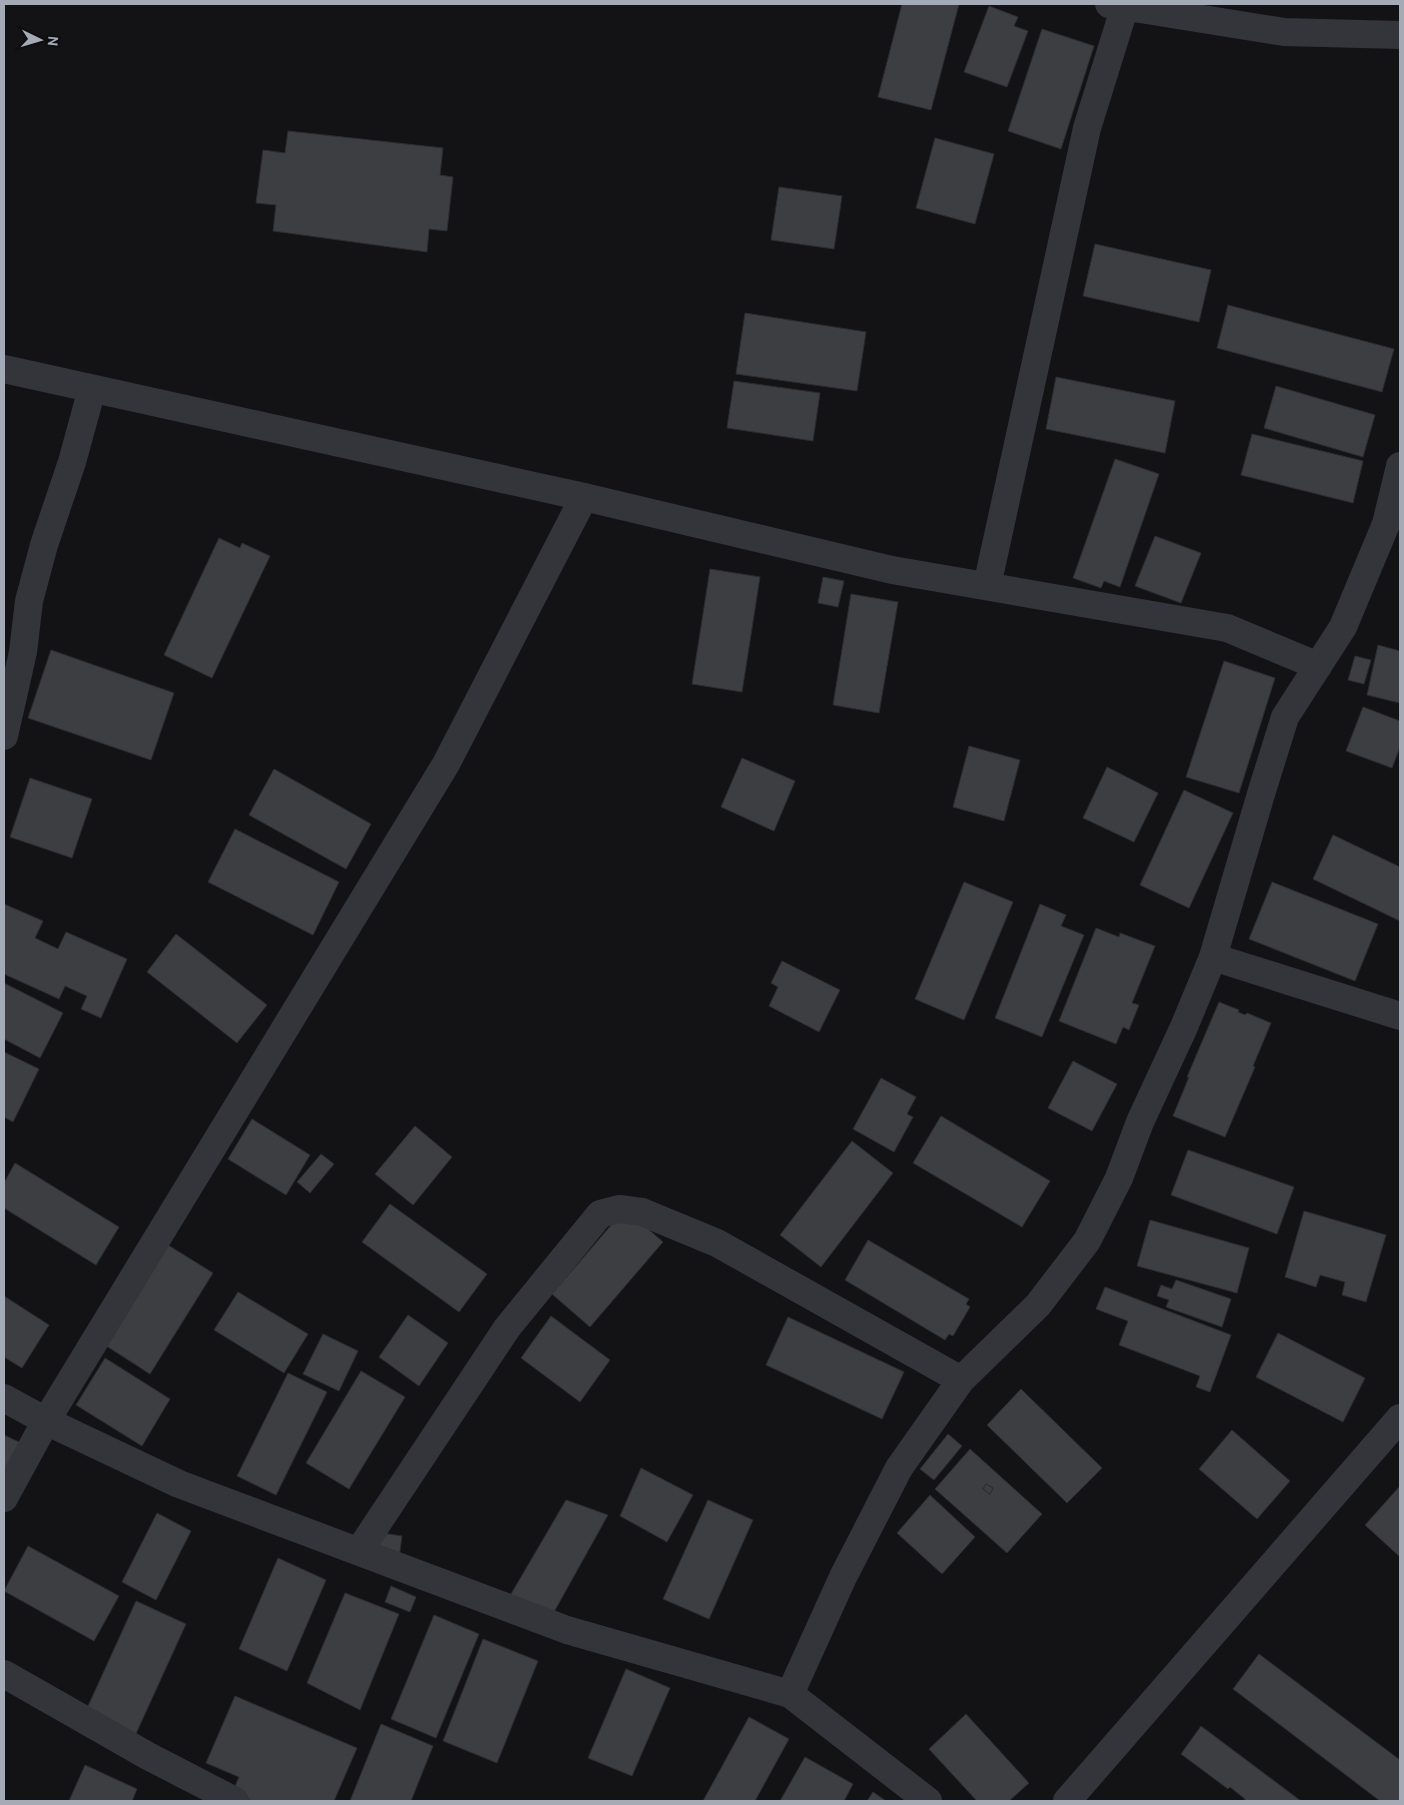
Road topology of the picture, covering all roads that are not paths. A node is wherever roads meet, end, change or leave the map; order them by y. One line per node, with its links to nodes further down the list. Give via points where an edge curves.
1 (1117, 5): 2 (street, via 1284,32); 7 (street)
2 (1400, 34)
3 (4, 369): 4 (street)
4 (92, 389): 6 (street); 9 (street, via 29,601 23,652)
5 (1400, 466): 8 (street, via 1386,524 1343,627)
6 (584, 497): 7 (street, via 892,570); 15 (street, via 446,764)
7 (987, 586): 8 (street, via 1227,628)
8 (1318, 666): 10 (street, via 1286,717)
9 (4, 736)
10 (1213, 957): 11 (street); 12 (street, via 1140,1122 1119,1178 1087,1241 1038,1305)
11 (1400, 1016)
12 (961, 1380): 17 (street, via 717,1243 642,1212 619,1209 600,1214 507,1328); 19 (street, via 899,1468)
13 (4, 1398): 15 (street)
14 (1400, 1418): 22 (street)
15 (46, 1421): 16 (street); 17 (street, via 179,1484)
16 (4, 1498)
17 (359, 1551): 19 (street, via 567,1630)
18 (4, 1674): 20 (street, via 148,1756)
19 (790, 1694): 21 (street)
20 (236, 1801)
21 (928, 1801)
22 (1067, 1801)

